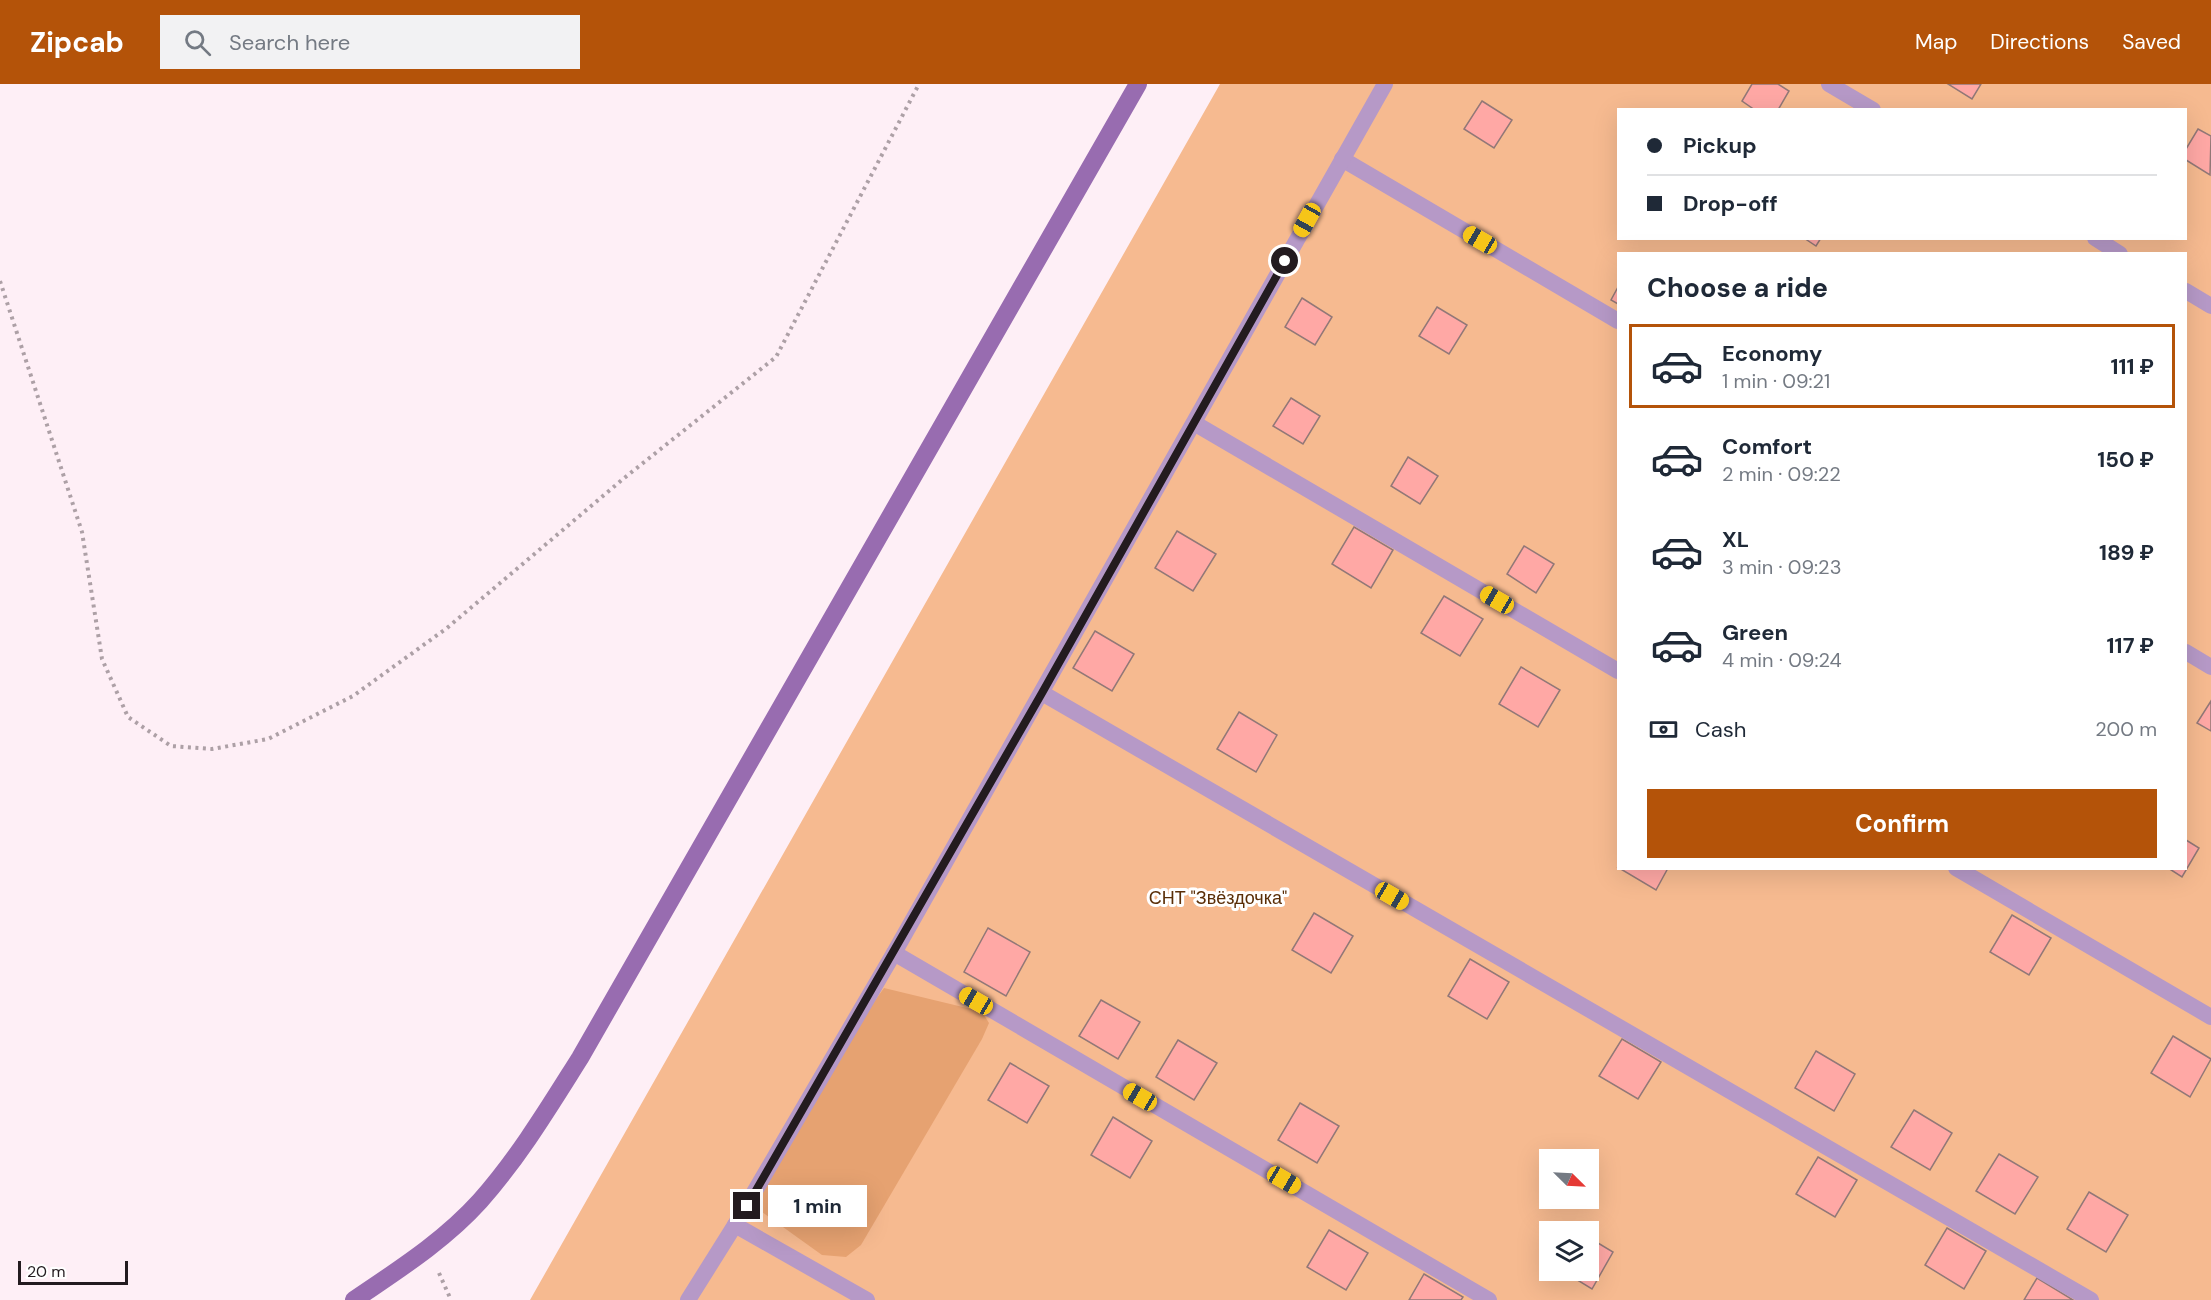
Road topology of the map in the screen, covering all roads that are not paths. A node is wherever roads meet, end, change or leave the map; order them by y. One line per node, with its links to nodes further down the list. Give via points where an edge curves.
1 (1138, 84): 20 (street, via 592,1037 528,1140 479,1201 428,1249)
2 (1385, 84): 5 (lane)
3 (1829, 84): 4 (lane)
4 (1870, 108)
5 (1342, 159): 10 (lane); 11 (lane)
6 (2097, 240): 7 (lane)
7 (2117, 252)
8 (2187, 292): 9 (lane)
9 (2211, 306)
10 (1617, 320)
11 (1194, 423): 14 (lane); 15 (lane)
12 (2187, 653): 13 (lane)
13 (2211, 667)
14 (1617, 670)
15 (1042, 693): 17 (lane); 24 (lane)
16 (1959, 870): 18 (lane)
17 (894, 953): 19 (lane); 23 (lane)
18 (2211, 1017)
19 (735, 1225): 21 (lane); 22 (lane)
20 (354, 1300)
21 (688, 1300)
22 (867, 1300)
23 (1489, 1300)
24 (2091, 1300)

